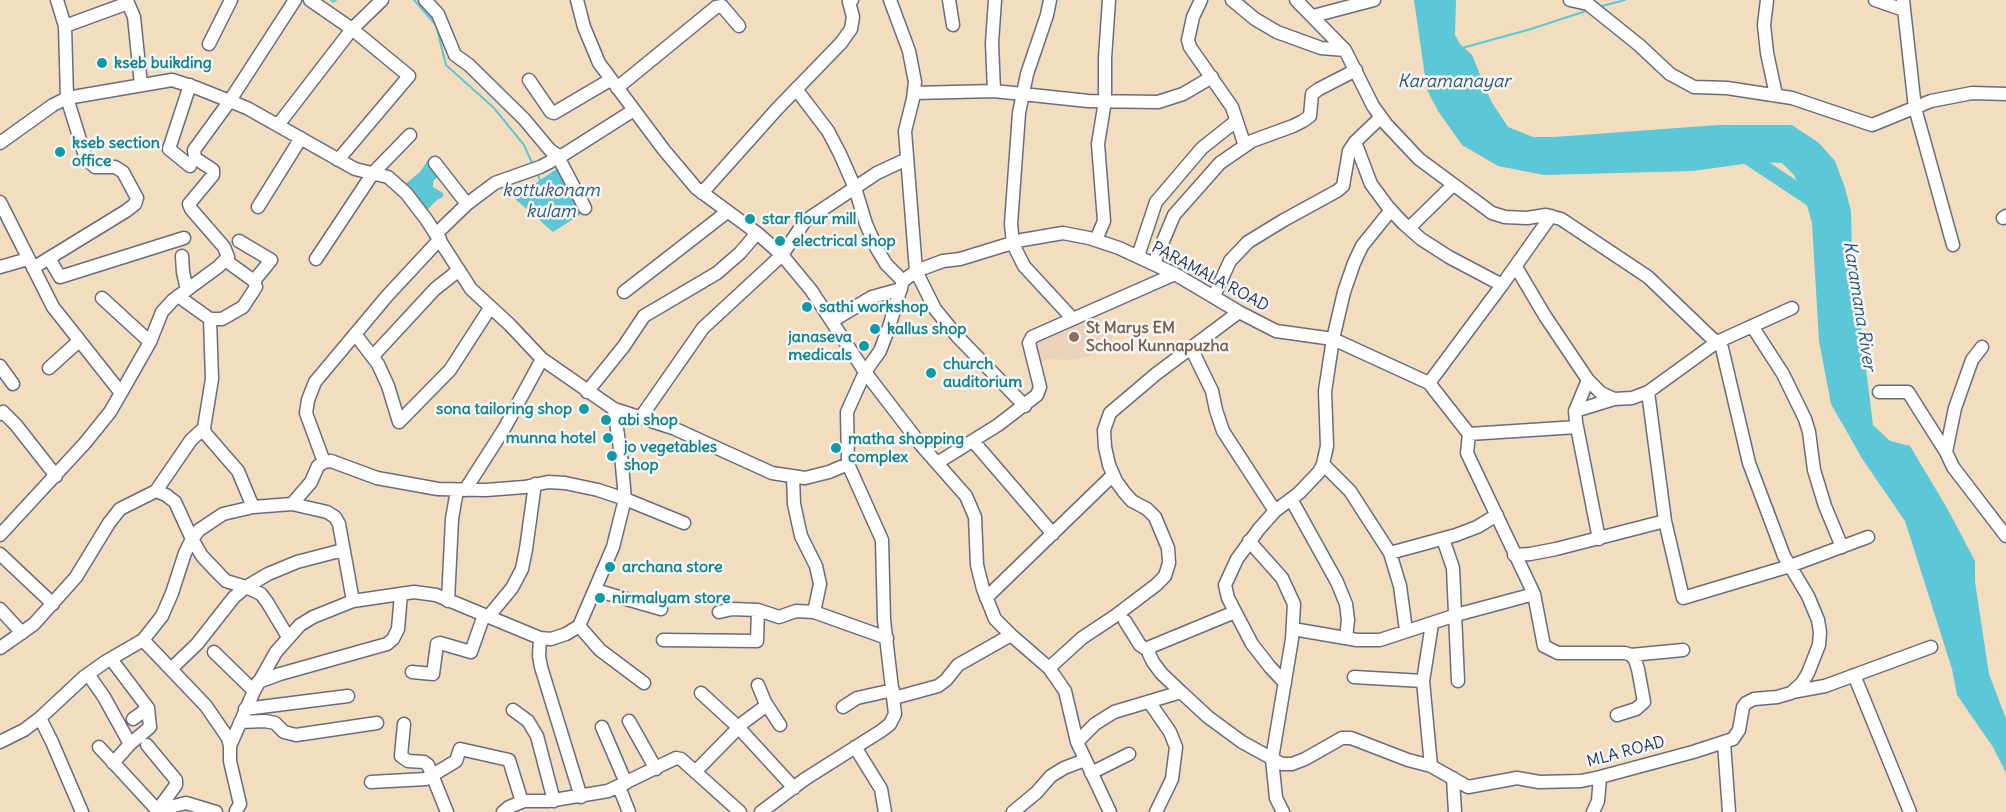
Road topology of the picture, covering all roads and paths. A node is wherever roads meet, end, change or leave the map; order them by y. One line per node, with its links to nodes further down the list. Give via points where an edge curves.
1 (57, 0): 24 (street)
2 (231, 0): 27 (street)
3 (295, 0): 42 (street)
4 (310, 0): 26 (street)
5 (382, 0): 26 (street)
6 (425, 0): 54 (street, via 438,14 455,54)
7 (577, 0): 32 (street, via 599,63)
8 (890, 0): 37 (street, via 909,51)
9 (949, 0): 23 (street)
10 (995, 0): 36 (street)
11 (1050, 0): 38 (street)
12 (1109, 0): 43 (street)
13 (1201, 0): 30 (street, via 1188,40 1192,52)
14 (1232, 0): 28 (street, via 1277,32 1321,48)
15 (1296, 0): 22 (street)
16 (1374, 0): 22 (street)
17 (1570, 0): 40 (street, via 1588,4 1670,74 1694,87 1727,87)
18 (1767, 0): 40 (street, via 1764,25)
19 (1875, 0): 21 (street)
20 (850, 1): 35 (street, via 851,29)
21 (1904, 5): 44 (street)
22 (1313, 16): 28 (street)
23 (953, 25)
24 (64, 26): 33 (street, via 128,3 134,17); 41 (street)
25 (739, 26): 32 (street, via 722,6 716,7)
26 (352, 28): 48 (street); 56 (street, via 409,76)
27 (209, 44)
28 (1345, 50): 29 (street)
29 (1356, 70): 46 (street); 53 (street, via 1312,94 1310,116 1303,121)
30 (1212, 77): 43 (street, via 1172,99); 47 (street, via 1232,107)
31 (529, 80): 32 (street, via 554,113)
32 (613, 84): 45 (street)
33 (141, 85): 34 (street, via 172,80); 41 (street)
34 (190, 85): 42 (street); 58 (street, via 169,149)
35 (796, 89): 61 (street, via 828,131); 62 (street)
36 (994, 92): 37 (street); 38 (street)
37 (914, 93): 55 (street, via 905,132)
38 (1023, 94): 43 (street); 75 (street, via 1017,133)
39 (2006, 94): 44 (street, via 1972,93)
40 (1776, 95): 44 (street, via 1872,125)
41 (67, 98): 52 (street); 80 (street, via 87,159 95,167 115,167 123,172 137,198 126,211)
42 (229, 102): 48 (street); 81 (street, via 194,150 195,158 213,170 213,175 189,204 224,247)
43 (1105, 102): 74 (street, via 1098,152 1104,221)
44 (1915, 108): 76 (street)
45 (634, 110): 54 (street); 62 (street)
46 (1381, 117): 51 (street); 60 (street, via 1413,153)
47 (1236, 121): 53 (street); 79 (street, via 1202,148 1156,202)
48 (278, 125): 50 (street)
49 (410, 135): 59 (street)
50 (301, 138): 56 (street); 65 (street)
51 (1355, 142): 67 (street, via 1371,184); 95 (street, via 1346,159 1346,177 1338,192 1248,242 1230,261)
52 (0, 143)
53 (1245, 146): 84 (street, via 1220,162 1174,215)
54 (557, 155): 64 (street, via 550,162 495,183); 66 (street)
55 (907, 159): 61 (street); 88 (street)
56 (338, 160): 59 (street)
57 (435, 163): 64 (street)
58 (190, 166)
59 (373, 173): 72 (street, via 388,177 406,193); 82 (street)
60 (1453, 185): 69 (street, via 1505,218); 70 (street)
61 (855, 188): 77 (street, via 805,221); 91 (street, via 877,249)
62 (702, 194): 68 (street)
63 (0, 202): 83 (street)
64 (467, 204): 72 (street)
65 (258, 207)
66 (585, 208)
67 (1391, 210): 70 (street); 105 (street, via 1362,246 1354,263)
68 (727, 212): 71 (street); 93 (street)
69 (1551, 216): 86 (street); 108 (street, via 1648,277)
70 (1409, 228): 92 (street, via 1449,257)
71 (757, 233): 77 (street); 119 (street, via 717,273 644,316)
72 (438, 237): 87 (street); 104 (street)
73 (184, 238): 80 (street, via 60,277)
74 (1096, 240): 75 (street, PARAMALA ROAD, via 1063,233); 79 (street, PARAMALA ROAD)
75 (1013, 244): 88 (street, PARAMALA ROAD); 100 (street, via 1024,266)
76 (1953, 245)
77 (782, 255): 102 (street); 128 (street, via 703,328)
78 (182, 256): 94 (street)
79 (1138, 256): 84 (street, PARAMALA ROAD)
80 (49, 258): 83 (street)
81 (226, 259): 90 (street); 90 (street, via 243,236 271,260); 94 (street)
82 (316, 259)
83 (30, 264): 85 (street); 106 (street, via 53,307)
84 (1154, 264): 89 (street, PARAMALA ROAD)
85 (0, 267)
86 (1516, 267): 92 (street); 116 (street)
87 (459, 270): 97 (street); 111 (street)
88 (916, 271): 91 (street, PARAMALA ROAD); 124 (street, via 935,309)
89 (1175, 274): 95 (street, PARAMALA ROAD); 100 (street)
90 (255, 281): 101 (street, via 256,287 243,308 222,319)
91 (902, 285): 102 (street, via 872,297); 115 (street, via 880,351)
92 (1502, 285): 117 (street)
93 (624, 292)
94 (182, 293): 101 (street); 107 (street, via 162,312)
95 (1214, 296): 99 (street, PARAMALA ROAD)
96 (102, 298): 107 (street)
97 (490, 308): 111 (street, via 450,370 399,422); 112 (street)
98 (1792, 308): 103 (street)
99 (1239, 312): 105 (street, PARAMALA ROAD, via 1276,331); 110 (street)
100 (1072, 318): 124 (street, via 1032,337 1029,343 1040,387)
101 (210, 319): 130 (street, via 212,379)
102 (832, 321): 115 (street)
103 (1752, 326): 108 (street); 160 (street, via 1783,374 1805,419 1814,470)
104 (355, 334): 111 (street); 134 (street, via 315,382 308,400 309,425)
105 (1333, 339): 117 (street, PARAMALA ROAD); 137 (street, via 1325,391 1327,446)
106 (79, 341): 114 (street); 122 (street)
107 (150, 342): 122 (street)
108 (1717, 342): 120 (street); 165 (street, via 1726,362 1749,463)
109 (1982, 347): 133 (street, via 1972,360 1955,408)
110 (1191, 348): 138 (street, via 1110,413 1104,430); 148 (street, via 1212,391 1223,431)
111 (373, 356)
112 (542, 359): 119 (street); 142 (street, via 504,429)
113 (0, 366): 118 (street)
114 (50, 368)
115 (865, 372): 135 (street); 136 (street, via 847,412)
116 (1588, 380): 123 (street); 126 (street)
117 (1429, 383): 131 (street, PARAMALA ROAD)
118 (13, 384)
119 (587, 392): 125 (street)
120 (1648, 392): 123 (street); 150 (street)
121 (1879, 392): 133 (street, via 1908,392)
122 (121, 393): 139 (street, via 101,424)
123 (1614, 399): 126 (street)
124 (1025, 406): 132 (street)
125 (614, 409): 128 (street); 144 (street)
126 (1575, 411): 129 (street)
127 (2, 413): 139 (street)
128 (641, 417): 140 (street, via 772,473)
129 (1577, 427): 131 (street); 157 (street)
130 (204, 428): 143 (street, via 191,440); 147 (street, via 238,471)
131 (1469, 434): 149 (street, via 1467,453)
132 (973, 441): 135 (street); 152 (street)
133 (1946, 452): 154 (street, via 1953,467)
134 (324, 462): 142 (street, via 392,481); 146 (street)
135 (937, 462): 170 (street, via 966,496 975,517 977,565)
136 (848, 464): 140 (street, via 805,478); 191 (street, via 882,540)
137 (1323, 464): 145 (street); 162 (street, via 1350,490)
138 (1113, 475): 152 (street); 202 (street, via 1132,501 1147,509 1160,525 1168,548 1165,576)
139 (56, 476): 153 (street)
140 (793, 477): 178 (street, via 801,536 820,584)
141 (535, 484): 142 (street); 144 (street, via 565,483); 181 (street, via 522,569 512,588)
142 (460, 490): 172 (street, via 452,519)
143 (156, 491): 156 (street, via 174,502); 173 (street, via 120,509 76,577)
144 (625, 499): 151 (street); 167 (street, via 613,547)
145 (1292, 499): 148 (street); 192 (street, via 1346,604)
146 (292, 504): 147 (street); 161 (street, via 335,517)
147 (253, 507): 156 (street, via 223,514)
148 (1275, 511): 159 (street)
149 (1497, 515): 158 (street); 164 (street)
150 (1665, 521): 157 (street); 165 (street, via 1683,598)
151 (684, 523)
152 (1053, 534): 170 (street)
153 (0, 535)
154 (2006, 536)
155 (1868, 537): 160 (street)
156 (192, 538): 166 (street, via 202,556 226,581); 193 (street, via 162,616)
157 (1599, 538): 164 (street)
158 (1443, 539): 162 (street); 180 (street, via 1453,568)
159 (1249, 541): 179 (street, via 1225,585); 185 (street, via 1282,578 1294,604)
160 (1842, 547): 165 (street)
161 (344, 550): 166 (street, via 297,562); 171 (street)
162 (1390, 553): 186 (street, via 1400,585)
163 (0, 554): 173 (street)
164 (1514, 555): 169 (street)
165 (1790, 566): 216 (street, via 1808,596 1820,632 1808,673)
166 (246, 587): 189 (street, via 261,594); 203 (street)
167 (595, 590): 175 (street); 184 (street)
168 (401, 594): 171 (street); 172 (street, via 414,592); 213 (street, via 398,629 387,644 280,674)
169 (1534, 594): 180 (street); 200 (street, via 1542,641 1547,649 1558,653)
170 (986, 598): 188 (street, via 995,619)
171 (353, 601): 189 (street, via 313,617)
172 (448, 601): 181 (street)
173 (53, 604): 187 (street)
174 (0, 609): 187 (street)
175 (661, 609)
176 (758, 610): 177 (street); 178 (street, via 779,616 796,611); 194 (street, via 757,641)
177 (718, 612)
178 (814, 612): 191 (street)
179 (1235, 612): 198 (street, via 1150,647); 211 (street, via 1252,644)
180 (1456, 615): 183 (street); 209 (street)
181 (486, 616): 190 (street); 204 (street, via 471,652 437,644 433,674)
182 (1125, 621): 198 (street, via 1140,645)
183 (1432, 624): 186 (street); 208 (street)
184 (579, 626): 190 (street, via 551,639); 210 (street, via 600,650)
185 (1293, 629): 192 (street); 211 (street)
186 (1406, 630): 192 (street, via 1380,640)
187 (22, 633): 196 (street)
188 (1011, 635): 202 (street); 217 (street, via 958,665 938,686)
189 (288, 637): 213 (street)
190 (540, 638): 257 (street, via 541,667)
191 (886, 638): 217 (street)
192 (1347, 638)
193 (143, 640): 201 (street); 203 (street)
194 (663, 640)
195 (1931, 647): 206 (street)
196 (0, 648)
197 (1683, 650): 200 (street)
198 (1149, 651): 214 (street, via 1161,674)
199 (214, 652): 213 (street)
200 (1631, 655): 225 (street, via 1638,669 1644,702)
201 (111, 659): 205 (street); 222 (street)
202 (1049, 668): 236 (street, via 1065,691)
203 (171, 669): 240 (street, via 206,706)
204 (412, 672)
205 (88, 674): 226 (street); 238 (street)
206 (1854, 675): 216 (street); 277 (street)
207 (1354, 677): 208 (street)
208 (1423, 681): 247 (street)
209 (1458, 681)
210 (644, 683)
211 (1285, 683): 244 (street)
212 (758, 685): 220 (street)
213 (256, 686): 223 (street)
214 (1181, 692): 219 (street); 244 (street, via 1208,717)
215 (701, 693): 234 (street)
216 (1791, 693): 237 (street, via 1746,703 1737,735)
217 (893, 694): 221 (street, via 857,698); 242 (street, via 895,714 890,724)
218 (348, 696): 223 (street)
219 (1150, 703): 236 (street, via 1114,712); 272 (street, via 1176,747 1172,779)
220 (767, 705): 232 (street); 234 (street)
221 (843, 707)
222 (148, 708): 227 (street); 238 (street, via 150,727)
223 (245, 709): 229 (street)
224 (513, 710): 258 (street, via 528,721 537,736)
225 (1617, 715)
226 (40, 718): 235 (street); 262 (street)
227 (134, 719)
228 (629, 721): 248 (street)
229 (240, 722): 230 (street, via 276,723 284,732 296,735); 240 (street)
230 (377, 723)
231 (404, 724): 251 (street, via 401,756 408,761 424,762)
232 (780, 725)
233 (602, 727): 255 (street)
234 (738, 728): 249 (street); 256 (street)
235 (0, 742)
236 (1077, 742): 245 (street)
237 (1724, 743): 252 (street, MLA ROAD); 276 (street)
238 (130, 744): 246 (street)
239 (147, 745): 260 (street, via 176,780)
240 (230, 746): 264 (street, via 240,804)
241 (99, 747): 246 (street)
242 (855, 747): 256 (street); 269 (street, via 881,789)
243 (1129, 754): 250 (street)
244 (1272, 759): 247 (street, MLA ROAD, via 1292,764 1342,738 1351,738); 273 (street, via 1276,798)
245 (1084, 760): 250 (street); 270 (street, via 1052,776)
246 (113, 763): 260 (street)
247 (1431, 766): 253 (street, MLA ROAD)
248 (656, 769): 249 (street, via 676,758); 255 (street)
249 (695, 772): 268 (street)
250 (1091, 773): 271 (street)
251 (432, 776): 254 (street); 259 (street, via 456,761 460,749 509,760); 265 (street)
252 (1600, 777): 253 (street, MLA ROAD, via 1539,782 1517,778 1468,787); 275 (street)
253 (1453, 778): 274 (street)
254 (371, 782)
255 (623, 785): 257 (street); 267 (street)
256 (794, 789): 261 (street)
257 (581, 797): 258 (street)
258 (554, 801): 259 (street)
259 (522, 802): 266 (street)
260 (160, 811): 263 (street, via 186,802)
261 (763, 811)
262 (82, 812)
263 (216, 812)
264 (234, 812)
265 (447, 812)
266 (503, 812)
267 (629, 812)
268 (740, 812)
269 (885, 812)
270 (1013, 812)
271 (1109, 812)
272 (1156, 812)
273 (1283, 812)
274 (1455, 812)
275 (1593, 812)
276 (1728, 812)
277 (1910, 812)

